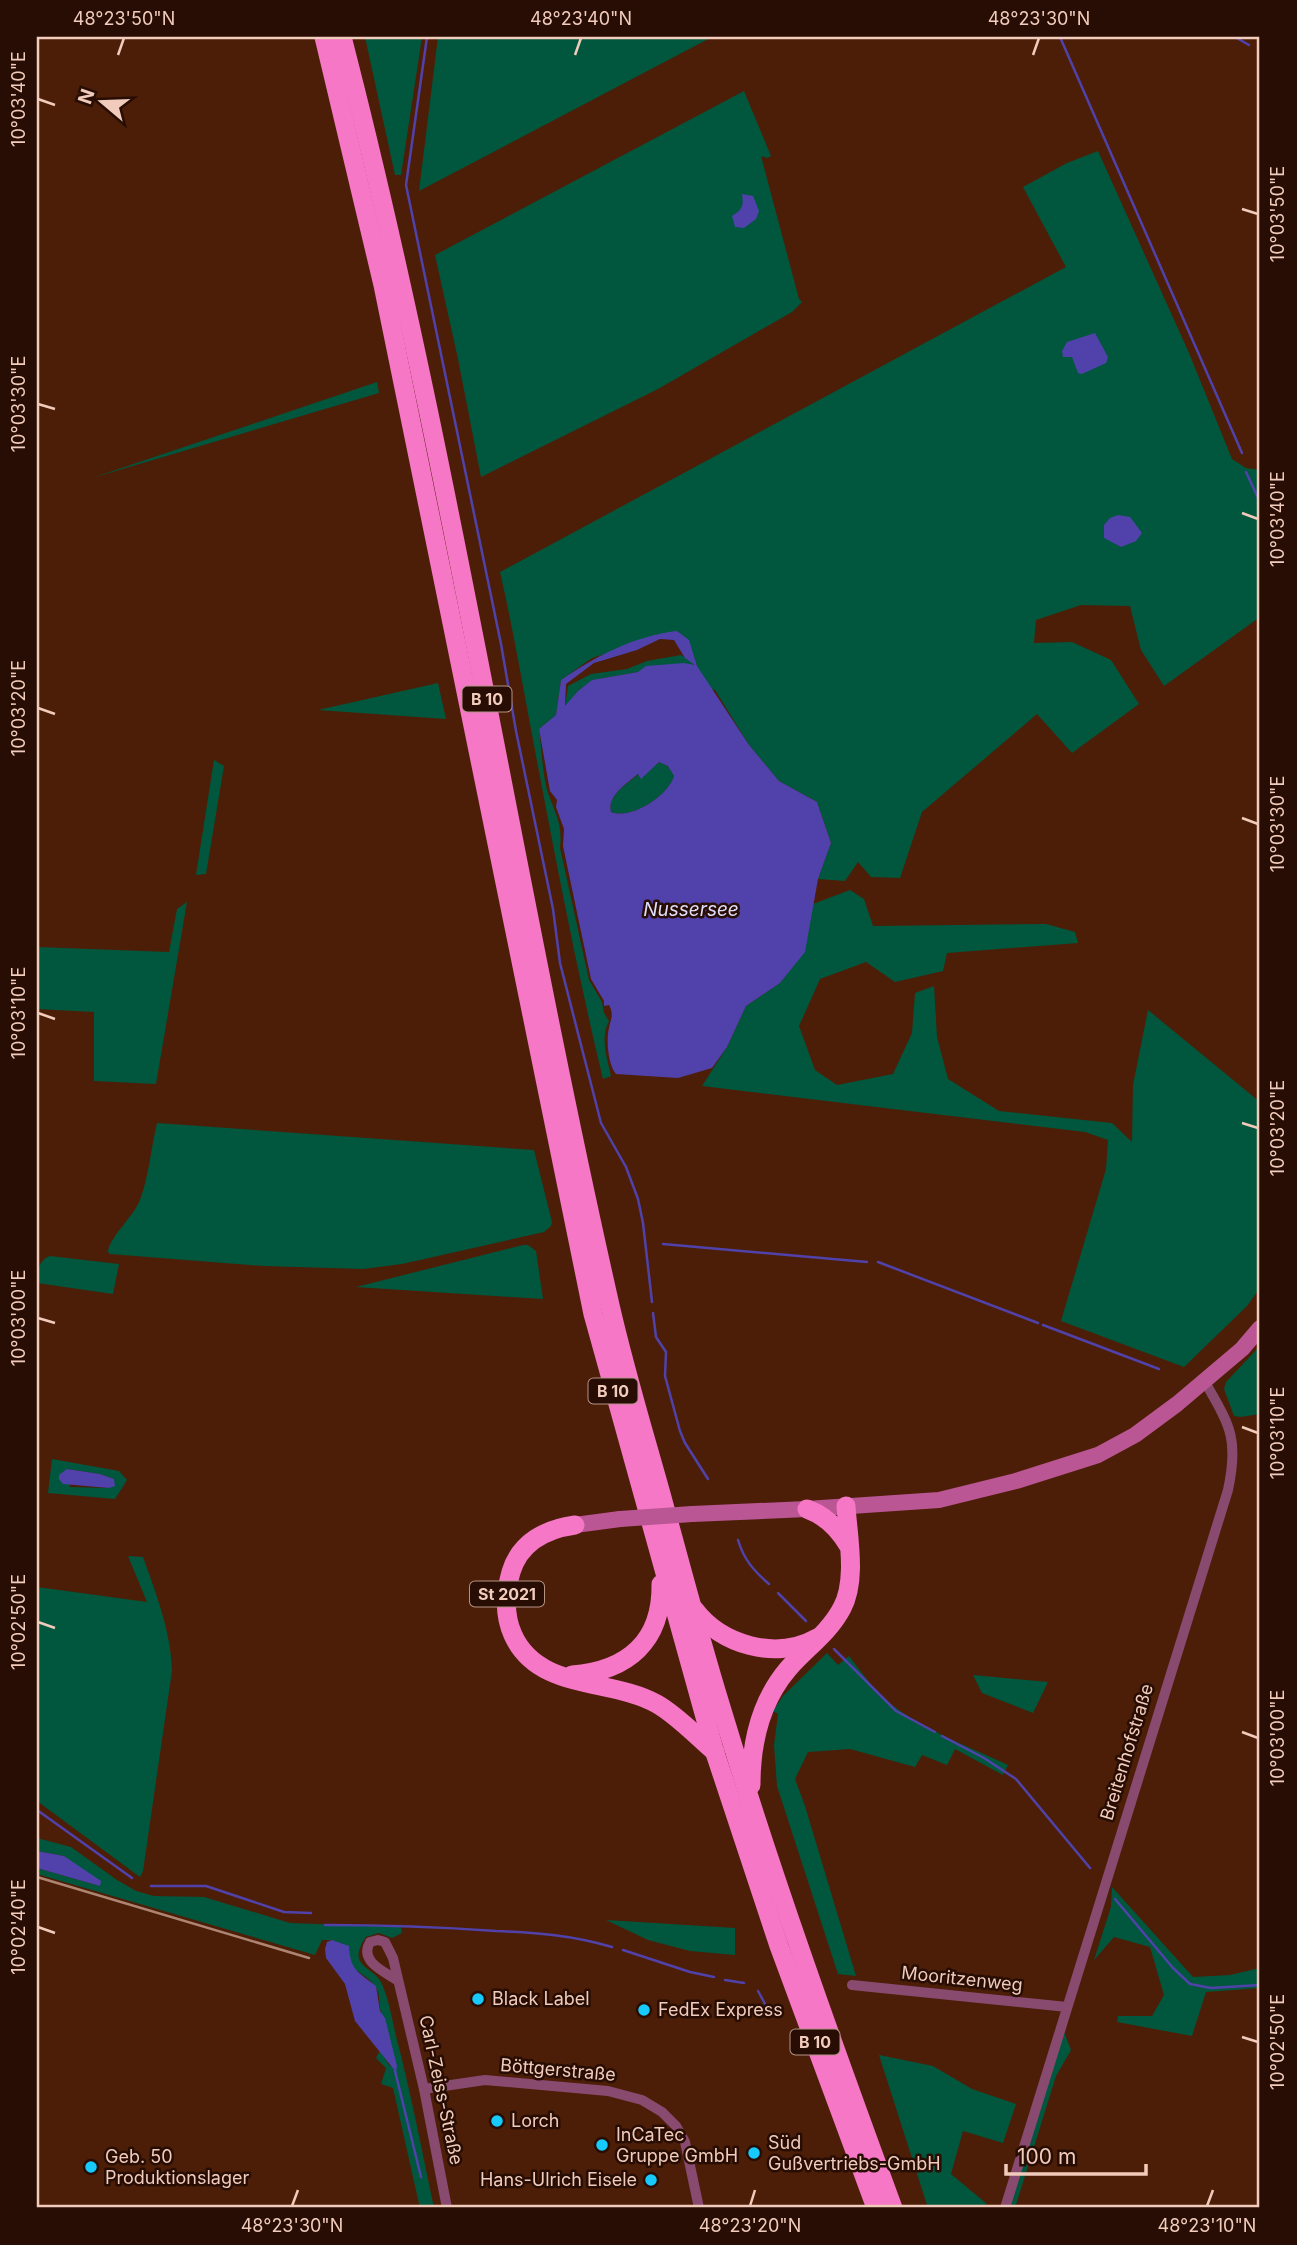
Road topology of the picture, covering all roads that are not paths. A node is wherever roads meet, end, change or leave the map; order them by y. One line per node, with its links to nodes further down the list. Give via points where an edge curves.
1 (324, 37): 9 (highway, B 10, via 383,285 593,1314)
2 (342, 37): 10 (highway, B 10, via 434,438 611,1309)
3 (1260, 1328): 4 (main road, St 2021)
4 (1205, 1382): 5 (main road, St 2021, via 1135,1435 1098,1455 939,1500); 17 (street, Breitenhofstraße, via 1230,1426 1233,1468)
5 (846, 1506): 6 (main road, St 2021); 8 (highway)
6 (807, 1509): 7 (main road, St 2021, bridge); 8 (highway, via 832,1523)
7 (575, 1525): 12 (highway, St 2021, via 537,1536 523,1550 513,1563 506,1602 508,1625 517,1645 533,1662)
8 (848, 1545): 11 (highway, via 843,1608)
9 (659, 1555): 12 (highway, via 660,1614 637,1653 611,1668); 13 (highway, B 10)
10 (691, 1605): 11 (highway, via 720,1634 744,1644 778,1649); 14 (highway, B 10)
11 (824, 1634): 14 (highway, via 770,1694 756,1728)
12 (561, 1676): 13 (highway, via 657,1704)
13 (715, 1753): 21 (highway, B 10, via 779,1946)
14 (751, 1803): 22 (highway, B 10)
15 (397, 1980): 18 (street, Carl-Zeiss-Straße)
16 (852, 1985): 17 (street, Mooritzenweg)
17 (1067, 2007): 23 (street, Breitenhofstraße)
18 (424, 2089): 19 (street, Carl-Zeiss-Straße); 20 (street, Böttgerstraße, via 485,2080 608,2091 642,2100 662,2112 685,2142)
19 (447, 2208)
20 (698, 2208)
21 (876, 2208)
22 (893, 2208)
23 (1005, 2208)

